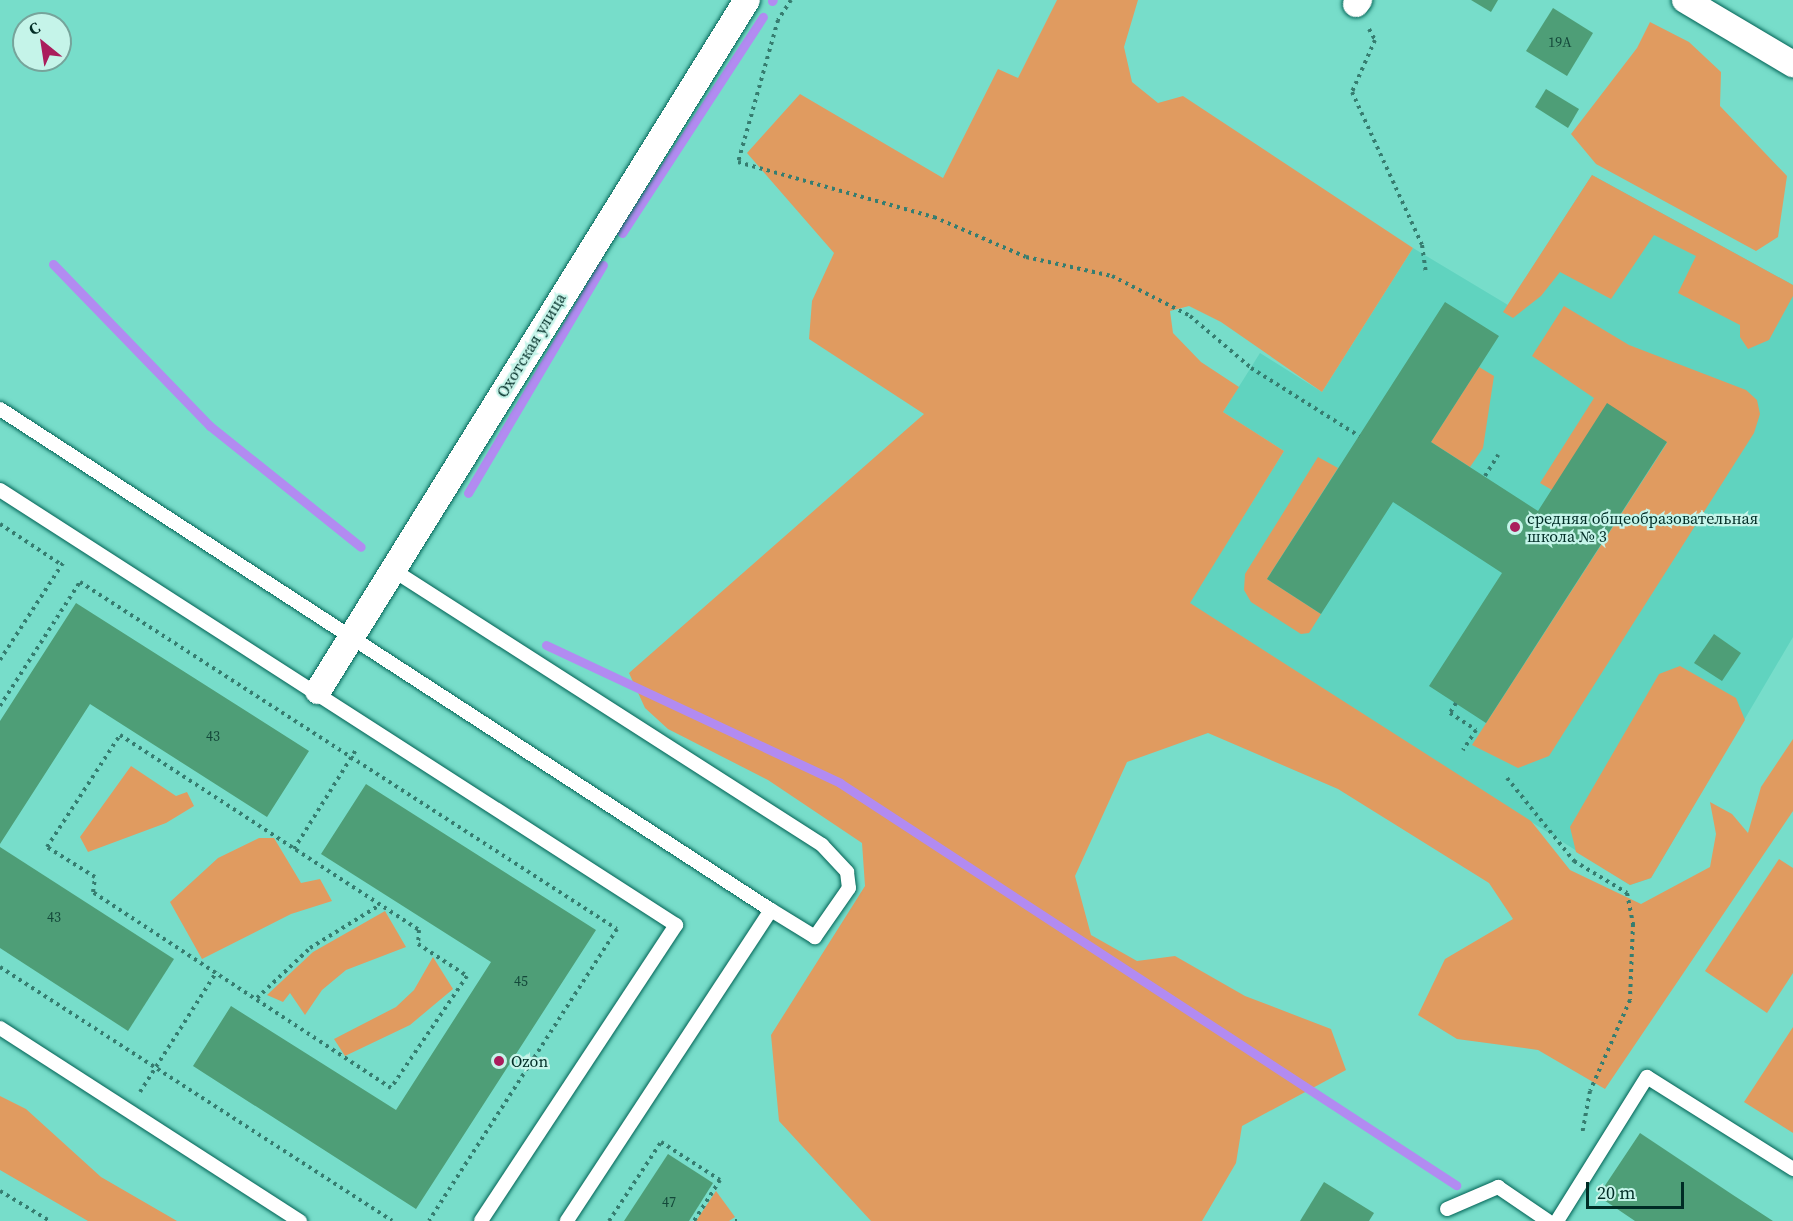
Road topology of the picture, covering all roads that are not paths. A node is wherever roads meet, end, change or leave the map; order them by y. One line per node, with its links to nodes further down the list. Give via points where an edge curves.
1 (747, 0): 6 (street, Охотская улица)
2 (1685, 0): 3 (street)
3 (1793, 64)
4 (0, 409): 7 (lane)
5 (0, 490): 8 (lane)
6 (393, 570): 7 (street, Охотская улица); 9 (lane, via 822,845 847,872 849,888 815,937)
7 (352, 638): 8 (street, Охотская улица); 9 (lane)
8 (318, 691): 14 (lane, via 676,925)
9 (771, 910): 15 (lane)
10 (0, 1028): 13 (lane)
11 (1793, 1169): 17 (lane, via 1647,1077)
12 (1447, 1209): 16 (lane, via 1497,1187)
13 (300, 1221)
14 (481, 1221)
15 (567, 1221)
16 (1548, 1221)
17 (1557, 1221)

